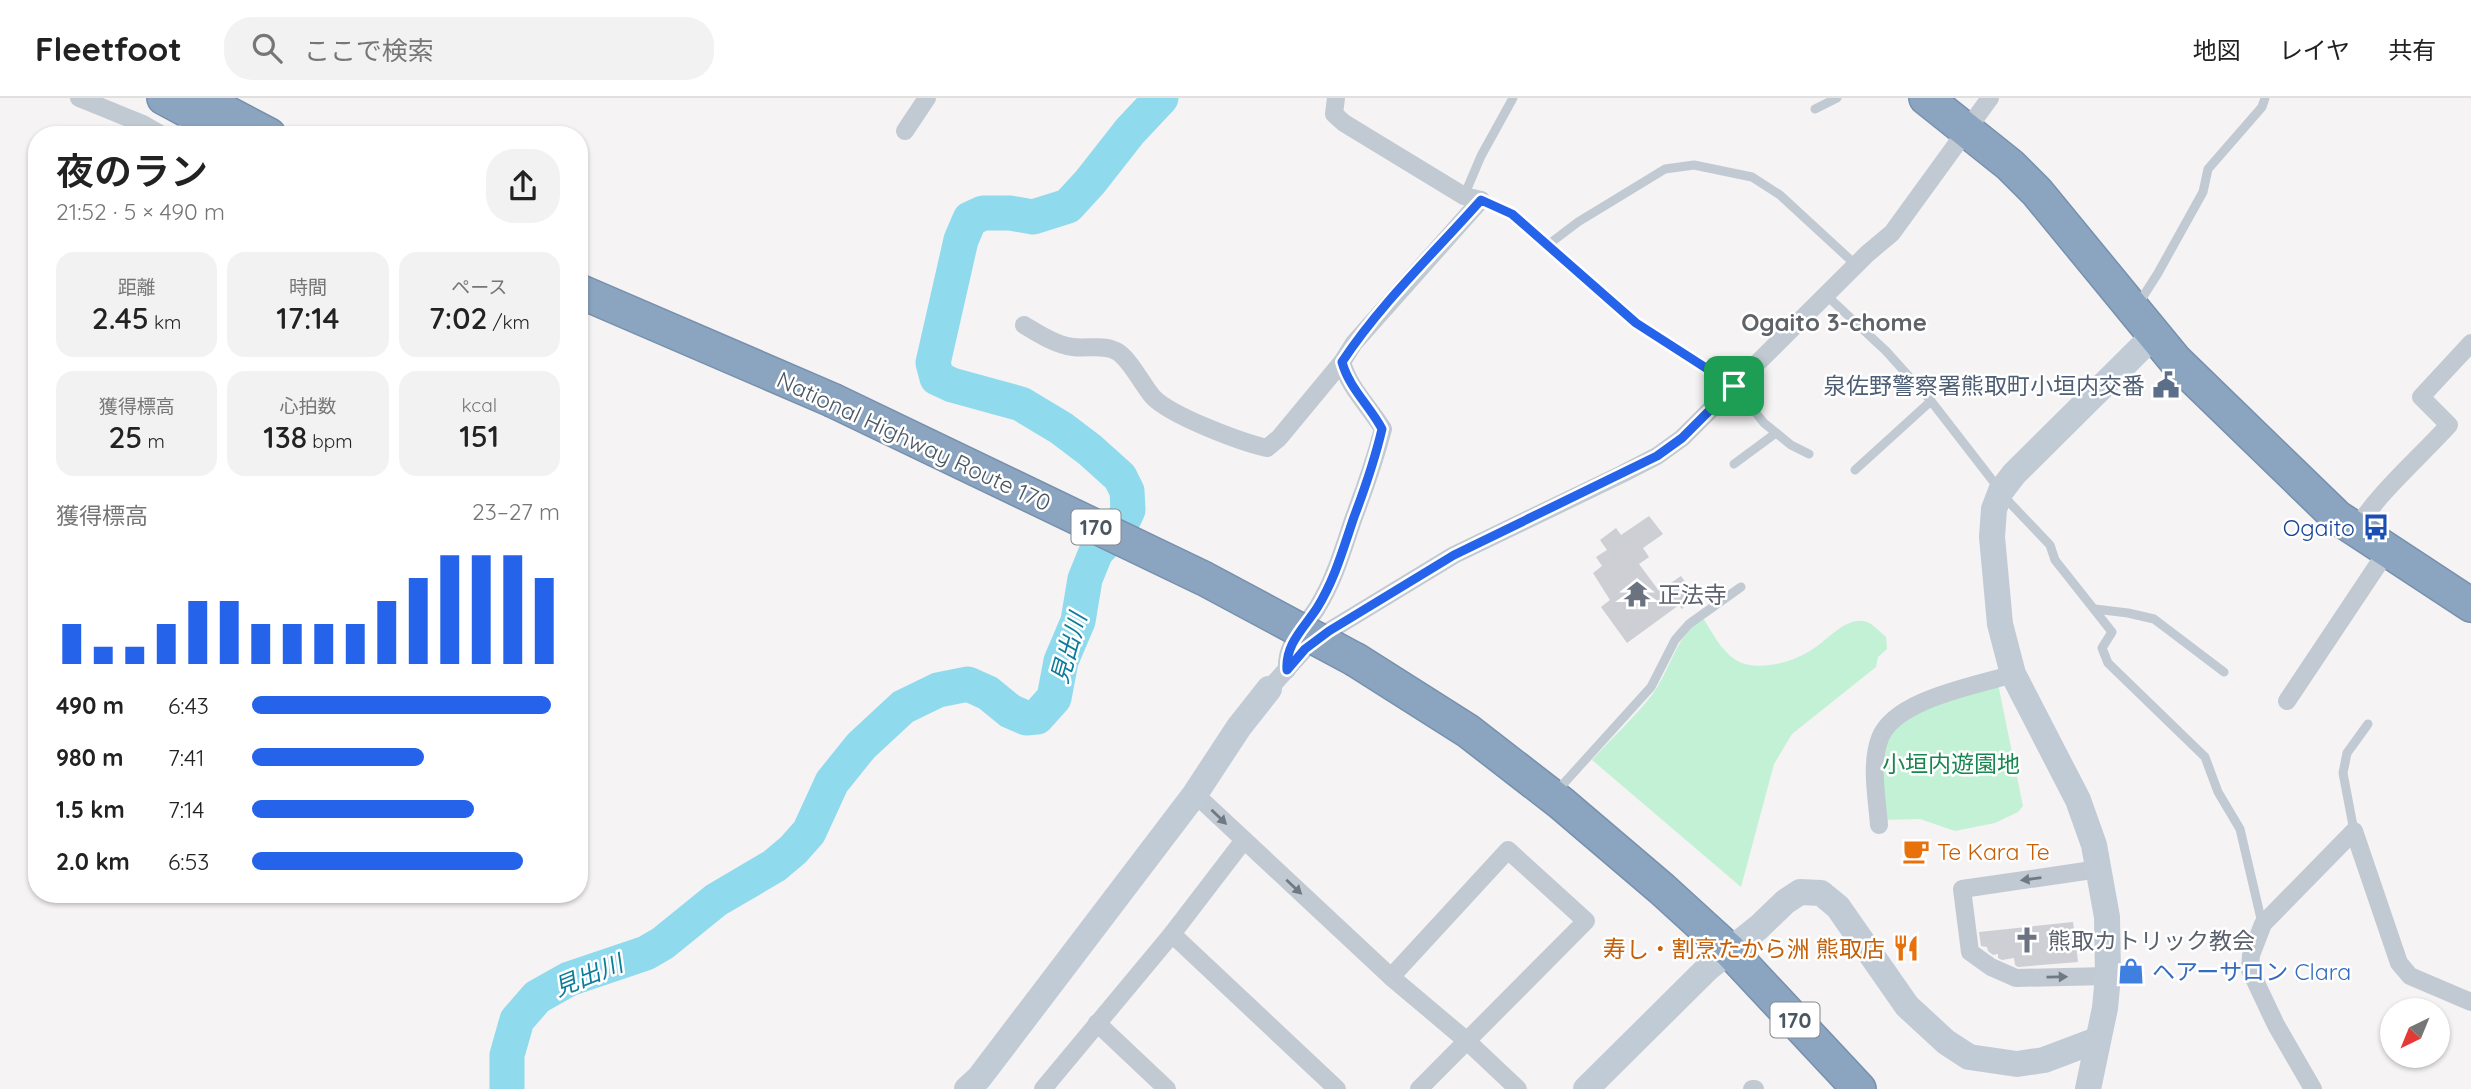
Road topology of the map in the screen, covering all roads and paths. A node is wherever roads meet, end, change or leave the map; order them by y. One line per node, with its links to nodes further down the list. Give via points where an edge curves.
1 (79, 98): 12 (street)
2 (164, 98): 11 (highway)
3 (927, 98): 16 (street)
4 (1336, 98): 17 (street, via 1334,114 1345,123)
5 (1513, 98): 17 (lane, via 1481,156)
6 (1837, 98): 10 (lane)
7 (1926, 98): 15 (highway)
8 (1990, 98): 15 (street)
9 (2265, 98): 22 (lane, via 2208,169 2203,192 2158,273)
10 (1815, 109)
11 (199, 110): 13 (highway); 14 (highway)
12 (147, 126)
13 (221, 126)
14 (244, 126)
15 (1967, 130): 19 (street, via 1892,233); 22 (highway, via 2037,192)
16 (905, 131)
17 (1473, 198): 18 (lane, via 1512,214); 25 (street)
18 (1549, 244): 19 (lane, via 1665,169 1694,166 1752,177 1780,195); 26 (lane, via 1636,323)
19 (1857, 265): 21 (street)
20 (588, 294): 45 (highway, National Highway Route 170 / 170, bridge, via 832,400 1205,579 1356,660 1468,731)
21 (1826, 295): 26 (street); 27 (lane)
22 (2143, 323): 32 (street); 33 (highway, via 2175,360)
23 (1024, 325): 25 (street, via 1072,347 1118,351 1166,407 1267,448)
24 (2471, 343): 33 (street, via 2421,397 2449,425 2398,476)
25 (1342, 362): 38 (street, via 1351,385 1382,429 1334,580 1290,644)
26 (1734, 386): 28 (lane); 38 (street, via 1657,456 1454,555 1329,631)
27 (1931, 401): 31 (lane); 32 (lane)
28 (1776, 433): 29 (lane); 30 (lane)
29 (1809, 454)
30 (1734, 464)
31 (1855, 470)
32 (2001, 491): 37 (lane, via 2050,545 2055,559); 40 (street, via 1992,537 2000,624)
33 (2355, 530): 34 (highway)
34 (2387, 551): 36 (highway); 42 (street)
35 (1741, 587): 45 (lane, via 1689,624 1675,640 1651,687)
36 (2467, 594)
37 (2095, 608): 39 (lane, via 2154,619); 50 (lane, via 2112,632 2102,648 2108,663 2206,757 2218,792 2240,829)
38 (1287, 670): 41 (street)
39 (2224, 672)
40 (2013, 674): 46 (street, via 1906,709 1891,724 1880,737 1877,760); 49 (street, via 2078,800)
41 (1269, 689): 44 (street)
42 (2287, 702)
43 (2368, 724): 47 (lane, via 2347,752 2343,773)
44 (1195, 794): 48 (street, one-way to 48); 59 (street)
45 (1552, 796): 52 (highway, National Highway Route 170 / 170)
46 (1878, 825)
47 (2354, 831): 50 (street); 55 (street, via 2399,962 2410,976)
48 (1244, 840): 51 (street); 54 (street, one-way to 54)
49 (2099, 869): 53 (street, via 2107,917); 53 (street, one-way to 53, via 1962,889 1970,952 1992,967 2016,978)
50 (2263, 924): 68 (street, via 2250,970)
51 (1172, 934): 56 (street); 62 (street)
52 (1730, 951): 57 (street, via 1800,892 1821,893 1838,907 1908,1006 1936,1034 1969,1057 2017,1064 2044,1060); 65 (street); 66 (highway, National Highway Route 170 / 170)
53 (2108, 976): 57 (street)
54 (1391, 977): 58 (street); 58 (street, via 1508,850 1586,921)
55 (2471, 1002)
56 (1097, 1023): 60 (street); 61 (street)
57 (2098, 1040): 67 (street)
58 (1467, 1041): 63 (street); 64 (street)
59 (979, 1085)
60 (1043, 1089)
61 (1167, 1089)
62 (1337, 1089)
63 (1419, 1089)
64 (1518, 1089)
65 (1586, 1089)
66 (1859, 1089)
67 (2088, 1089)
68 (2313, 1089)

